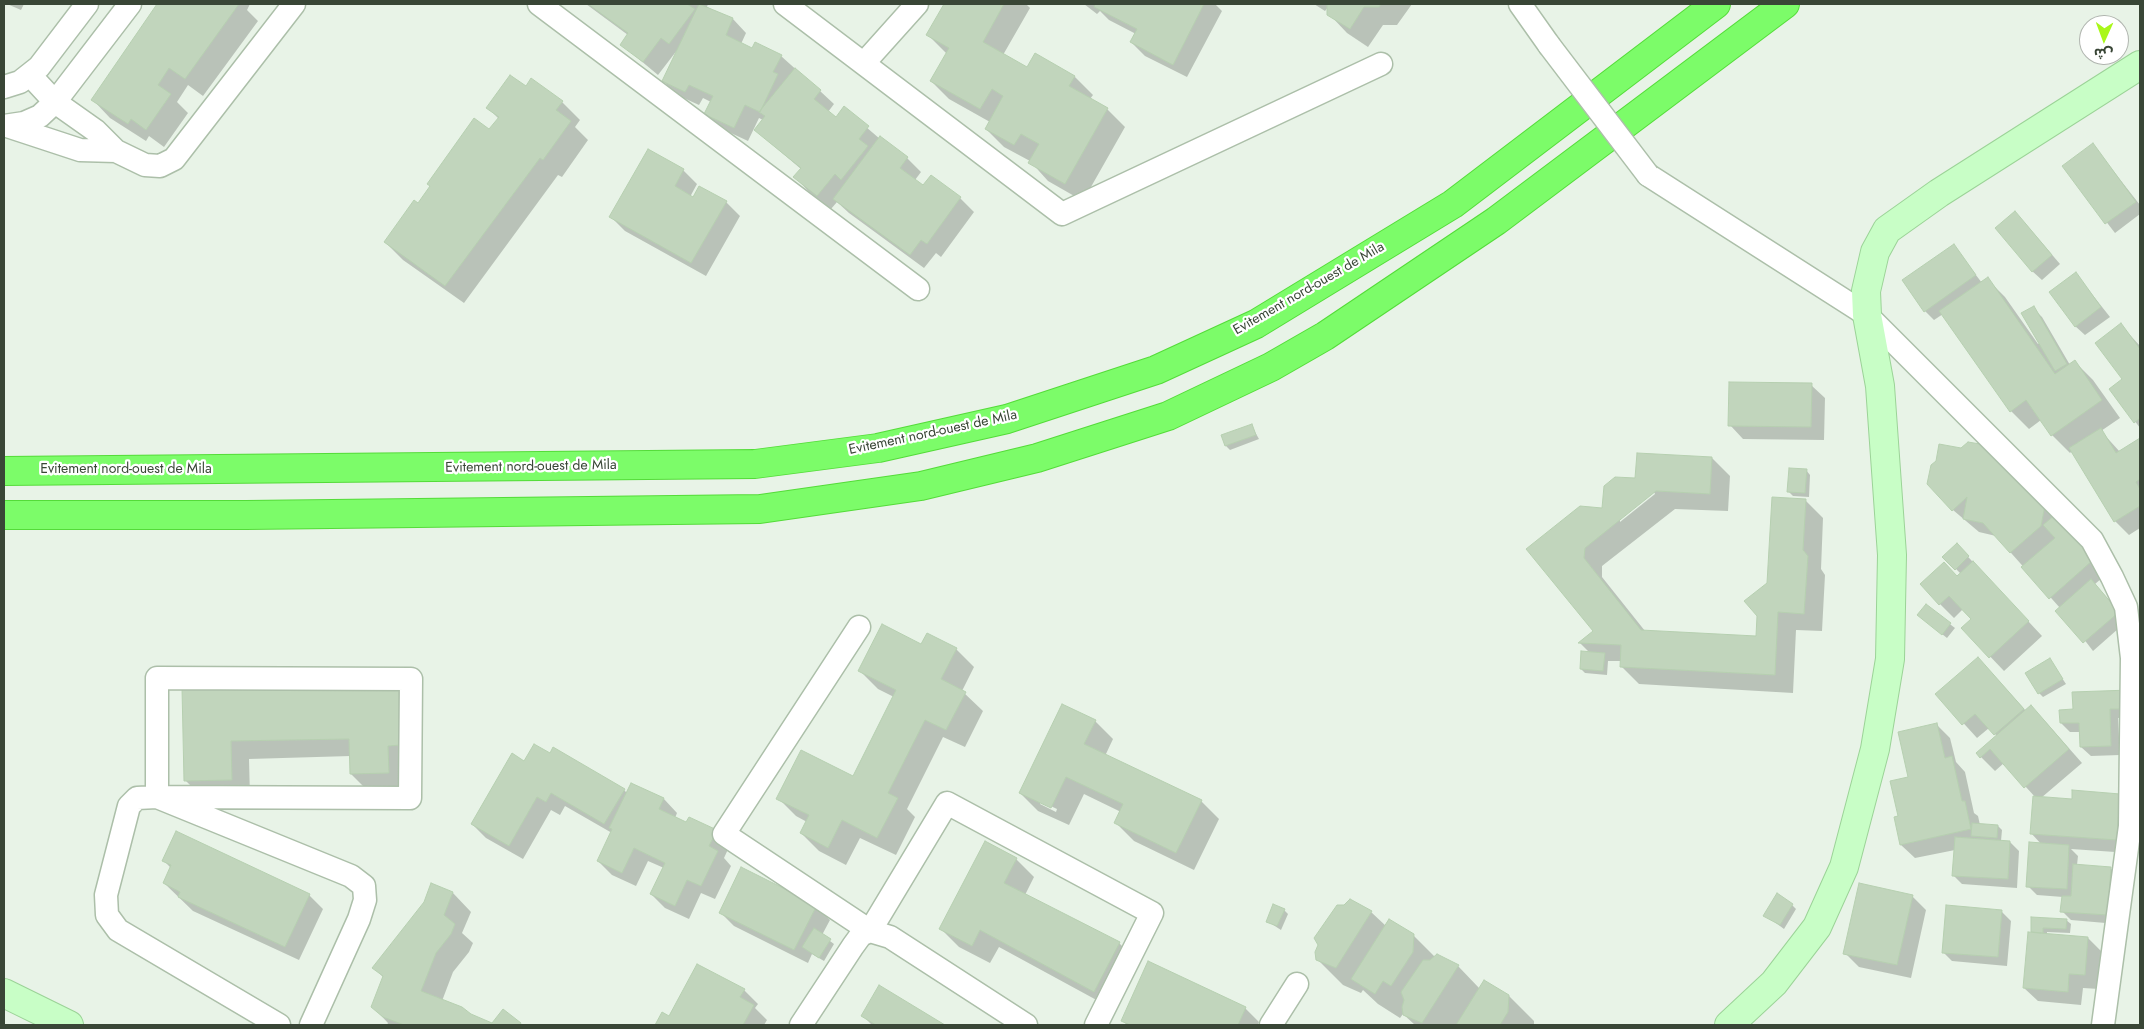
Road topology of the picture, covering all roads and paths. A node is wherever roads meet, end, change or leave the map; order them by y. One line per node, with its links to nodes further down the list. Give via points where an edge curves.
1 (88, 4): 13 (street)
2 (130, 4): 15 (street)
3 (294, 4): 17 (street, via 168,164 153,166)
4 (539, 4): 18 (street)
5 (785, 4): 10 (street)
6 (917, 4): 10 (street)
7 (1520, 4): 19 (street, bridge, via 1648,175)
8 (1716, 4): 20 (highway, Evitement nord-ouest de Mila, via 1453,204 1256,324 1156,370 1007,419 878,448 755,464)
9 (1785, 4): 21 (highway, via 1496,221 1325,336 1271,367 1168,416 1037,458 921,486 760,508)
10 (864, 63): 11 (street, via 1062,214)
11 (1381, 64)
12 (2140, 65): 19 (street, via 1939,193 1887,230 1875,252 1870,273 1866,292)
13 (30, 76): 14 (street); 15 (street)
14 (4, 87)
15 (55, 102): 16 (street, via 40,116); 17 (street, via 96,131)
16 (5, 126): 17 (street, via 80,150)
17 (116, 151)
18 (918, 289)
19 (1867, 315): 24 (street, via 2092,540 2112,577 2126,607 2132,658); 35 (street, via 1880,386 1892,555 1890,659 1875,749 1844,867 1817,927 1774,983)
20 (4, 471)
21 (4, 515)
22 (859, 627): 25 (street, via 724,834)
23 (157, 797): 23 (street, via 157,678 411,679 410,798); 29 (street, via 137,798 129,806 106,895 107,915 118,930); 30 (street, via 351,876 364,886 365,900 359,919)
24 (2135, 826): 36 (street)
25 (870, 931): 31 (street, via 861,935 853,946); 32 (street, via 890,937); 33 (street, via 947,803 1152,913)
26 (1297, 984): 34 (street)
27 (4, 994): 28 (street)
28 (69, 1025)
29 (279, 1025)
30 (311, 1025)
31 (802, 1025)
32 (1026, 1025)
33 (1096, 1025)
34 (1271, 1025)
35 (1729, 1025)
36 (2103, 1025)

